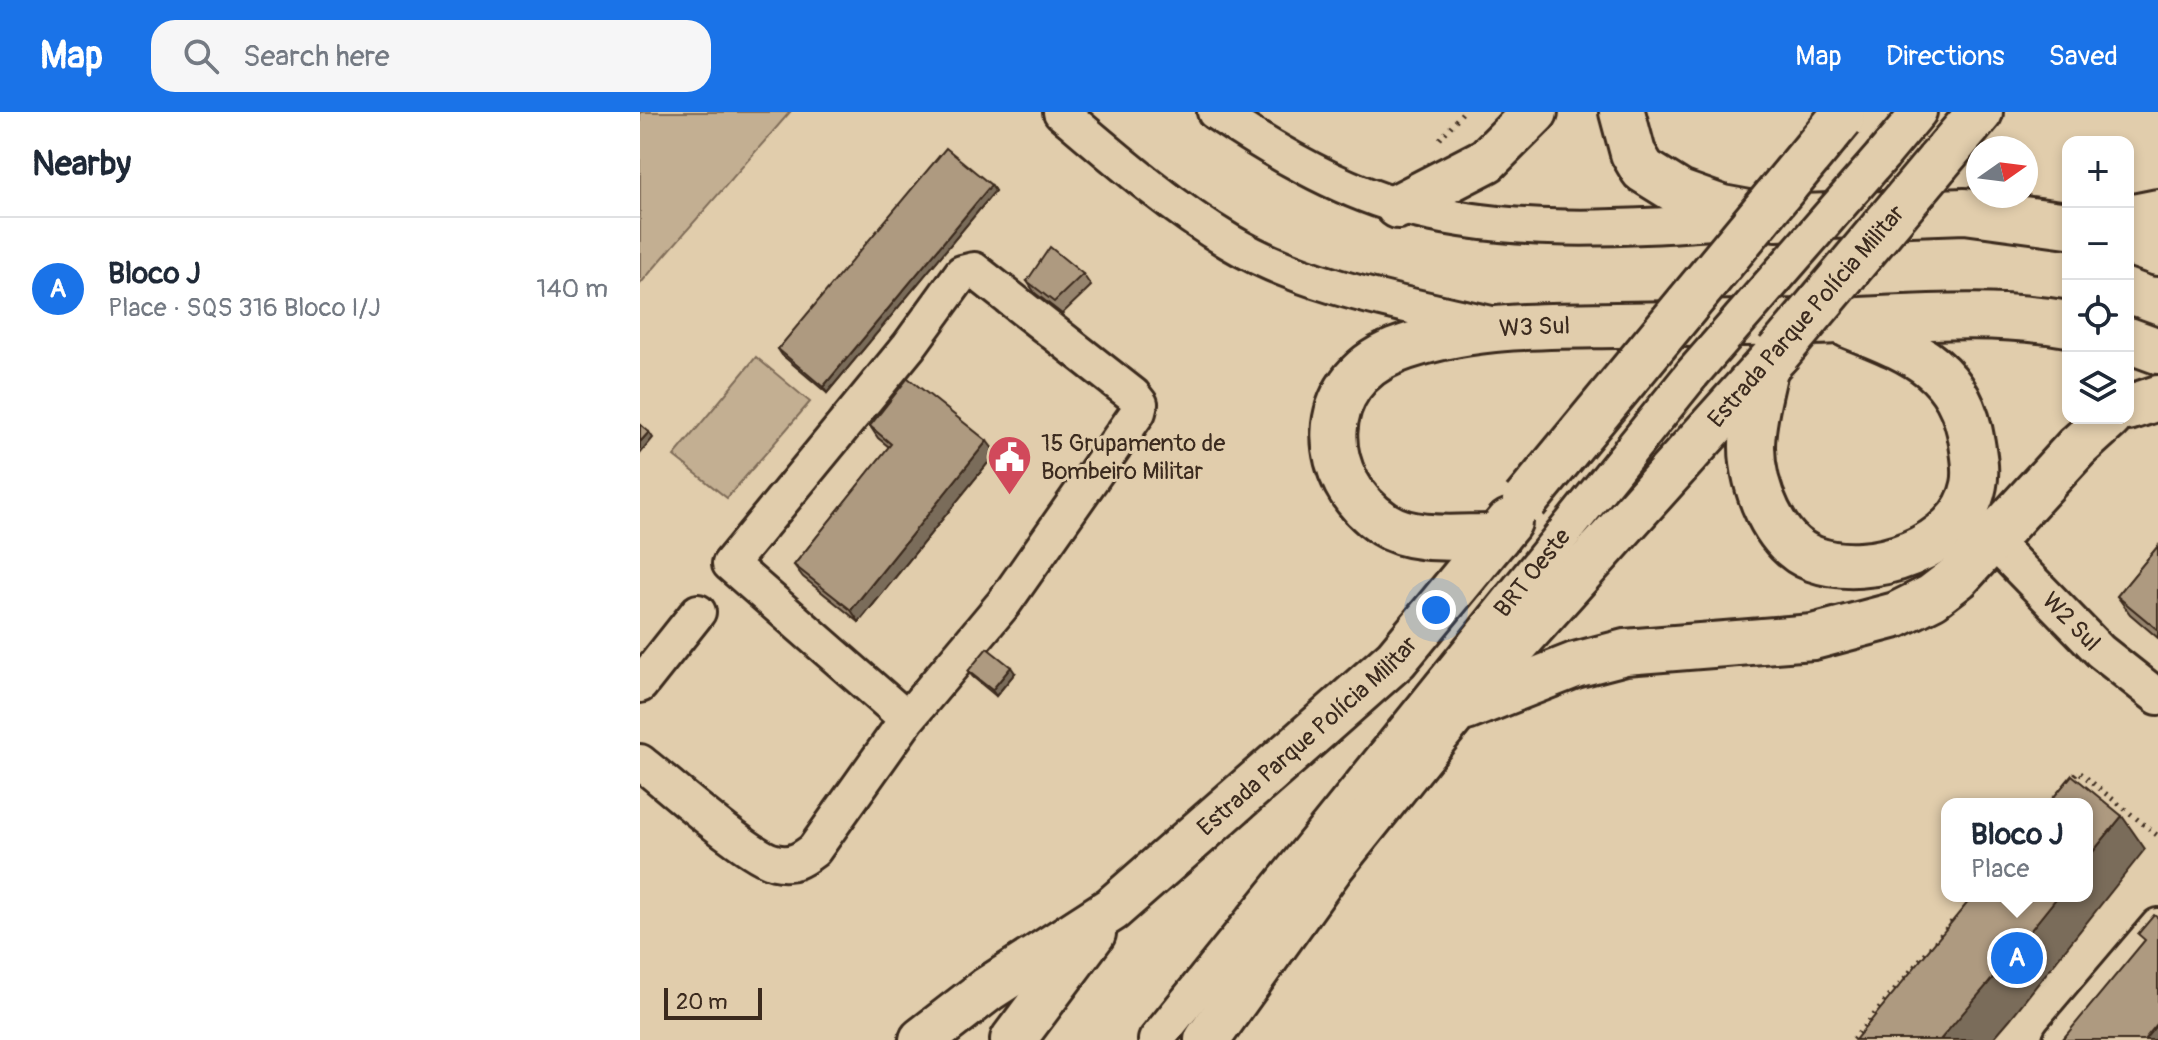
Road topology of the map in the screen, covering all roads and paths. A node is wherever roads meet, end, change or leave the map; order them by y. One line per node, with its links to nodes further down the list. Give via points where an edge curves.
1 (1061, 112): 17 (street, W3 Sul, via 1163,196 1232,243 1372,297)
2 (1215, 112): 8 (street, via 1302,163)
3 (1535, 112): 8 (main road, via 1487,160)
4 (1622, 112): 11 (main road, via 1633,153 1643,170 1661,183 1722,208)
5 (1919, 112): 39 (street, BRT Oeste, bridge, via 1692,374)
6 (1980, 112): 20 (main road, Estrada Parque Polícia Militar, bridge)
7 (1844, 115): 24 (main road, Estrada Parque Polícia Militar, bridge)
8 (1398, 206): 11 (street, via 1523,228 1610,230)
9 (2158, 212): 10 (main road)
10 (2134, 217)
11 (1776, 218): 12 (main road, via 1965,211)
12 (2062, 224)
13 (2134, 244): 14 (main road)
14 (2158, 253)
15 (1838, 321): 16 (main road, W3 Sul, via 1975,313); 17 (main road, W3 Sul); 20 (main road, via 1910,351 1939,372 1966,409 1974,486 1951,525 1918,551 1875,564 1836,564 1812,559 1787,539 1757,486 1753,465 1754,424)
16 (2062, 323)
17 (1501, 326): 24 (main road, via 1423,342 1374,362 1340,402 1333,431 1334,455 1343,477 1357,501 1386,525 1429,536)
18 (2134, 342): 19 (main road)
19 (2158, 351)
20 (1772, 360): 29 (main road, Estrada Parque Polícia Militar)
21 (2158, 398): 22 (main road)
22 (2134, 406)
23 (2102, 424): 25 (main road)
24 (1497, 537): 35 (main road, Estrada Parque Polícia Militar, via 1396,659)
25 (1992, 540): 28 (street, W2 Sul, via 2100,651); 29 (main road, via 1932,597 1868,625 1813,637 1625,652 1575,665)
26 (698, 612): 27 (street)
27 (640, 685)
28 (2158, 697)
29 (1456, 711): 40 (main road, Estrada Parque Polícia Militar, via 1333,864)
30 (907, 719): 30 (street, via 1004,603 1139,407 1133,395 974,270 962,273 909,346 730,564); 31 (street, via 814,850 799,862 772,862 750,849)
31 (640, 762)
32 (2060, 793): 33 (path, via 2078,771)
33 (2158, 836)
34 (1964, 908): 41 (path)
35 (1112, 909): 37 (main road, Estrada Parque Polícia Militar, via 988,989); 38 (main road)
36 (2158, 926): 42 (street)
37 (922, 1040)
38 (1013, 1040)
39 (1156, 1040)
40 (1207, 1040)
41 (1853, 1040)
42 (2061, 1040)

